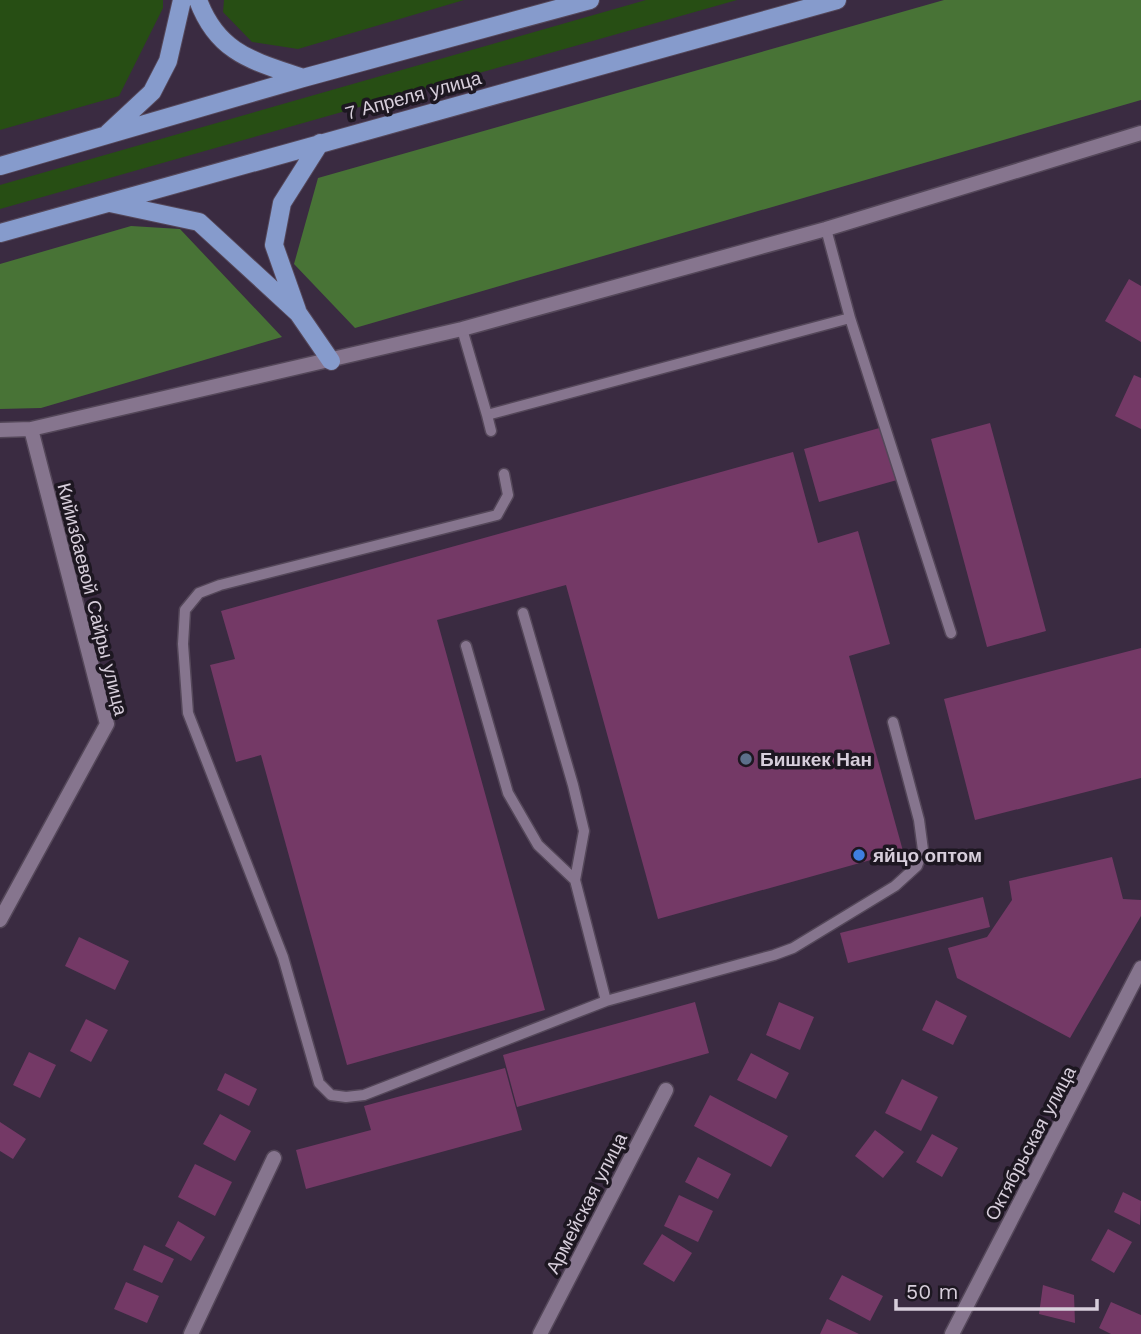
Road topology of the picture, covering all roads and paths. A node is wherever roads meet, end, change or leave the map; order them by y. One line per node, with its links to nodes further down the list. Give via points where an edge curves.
1 (182, 0): 7 (main road, via 168,61 152,92)
2 (198, 0): 5 (main road, via 220,40 249,59)
3 (590, 0): 5 (main road)
4 (837, 0): 8 (main road, 7 Апреля улица)
5 (303, 78): 7 (main road)
6 (1141, 133): 11 (street)
7 (103, 136): 9 (main road)
8 (320, 143): 10 (main road, 7 Апреля улица); 13 (main road, via 282,203 274,245)
9 (0, 166)
10 (107, 202): 12 (main road, 7 Апреля улица); 13 (main road, via 199,222)
11 (826, 229): 14 (lane); 15 (street)
12 (0, 233)
13 (298, 313): 16 (main road)
14 (850, 318): 17 (lane); 23 (lane)
15 (462, 328): 16 (street); 17 (lane)
16 (331, 361): 18 (street)
17 (486, 415): 20 (lane)
18 (31, 429): 19 (street); 27 (street, Кийизбаевой Сайры улица, via 107,724)
19 (0, 430)
20 (491, 431)
21 (504, 474): 29 (lane, via 508,495 497,514 487,519 199,593 185,610 188,713 283,957 319,1083 331,1095 364,1095)
22 (523, 613): 26 (lane, via 583,831)
23 (951, 634)
24 (466, 646): 26 (lane, via 509,793 538,845)
25 (893, 722): 29 (lane, via 919,820 923,850 918,866 895,886 793,948)
26 (575, 880): 29 (lane)
27 (0, 920)
28 (1141, 968): 34 (street, Октябрьская улица)
29 (606, 1001)
30 (666, 1090): 33 (street, Армейская улица)
31 (274, 1158): 32 (street)
32 (191, 1334)
33 (540, 1334)
34 (952, 1334)

